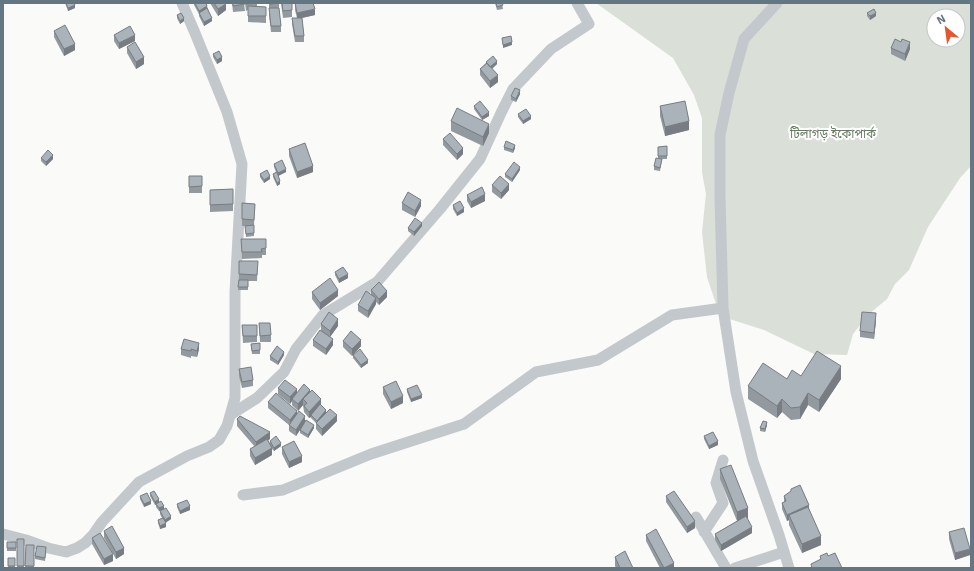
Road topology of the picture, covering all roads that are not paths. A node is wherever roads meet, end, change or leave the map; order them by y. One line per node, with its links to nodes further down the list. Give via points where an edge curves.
1 (182, 3): 5 (street, via 227,112 242,164 235,292 235,398)
2 (577, 3): 5 (street, via 588,24 551,49 513,89 480,159 440,209 377,282 323,315 296,348 284,372 257,398)
3 (777, 3): 4 (street, via 744,39 720,135)
4 (723, 308): 7 (street, via 672,315 598,360 536,372 464,424 371,454 283,490); 11 (street, via 738,400 753,461)
5 (230, 415): 10 (street, via 219,440 210,447 187,456 139,482 93,535 77,548 66,552)
6 (723, 460): 9 (street, via 716,484 723,503)
7 (243, 495)
8 (696, 517): 9 (street)
9 (704, 532): 12 (street)
10 (3, 534)
11 (784, 552): 13 (street); 14 (street)
12 (726, 568)
13 (735, 568)
14 (788, 568)

